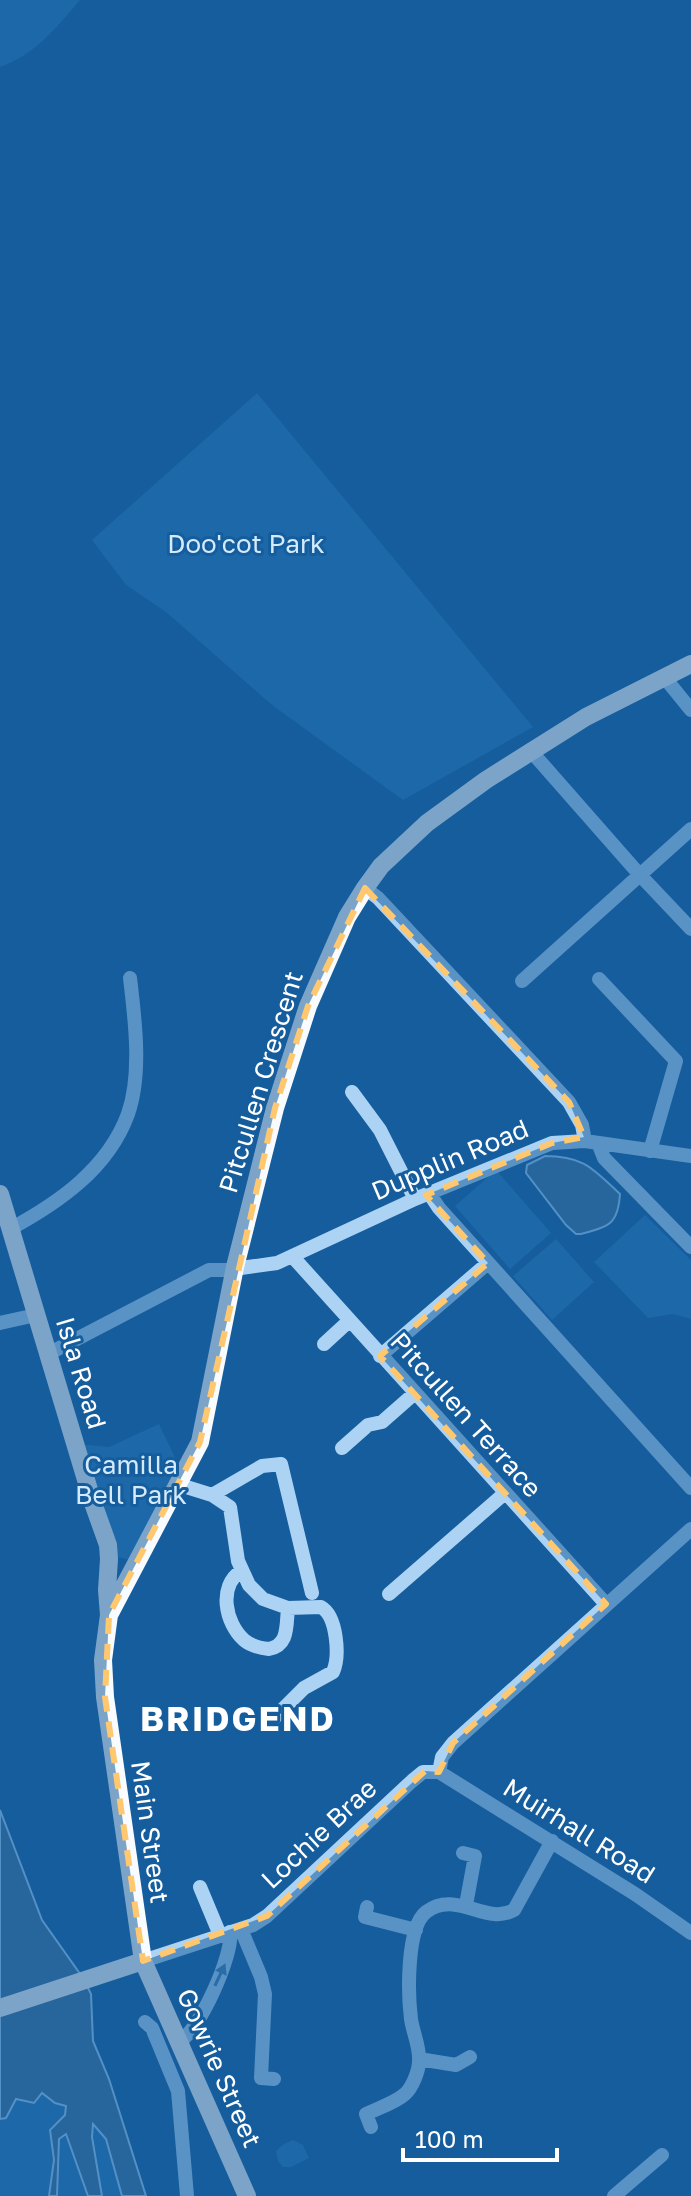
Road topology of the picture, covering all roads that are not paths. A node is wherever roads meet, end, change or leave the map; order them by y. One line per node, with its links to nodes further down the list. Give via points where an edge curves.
1 (691, 664): 2 (main road, Pitcullen Crescent)
2 (665, 678): 3 (street); 4 (main road, Pitcullen Crescent)
3 (691, 710)
4 (530, 750): 6 (street); 7 (main road, Pitcullen Crescent, via 443,811 381,866)
5 (691, 829): 6 (street)
6 (639, 874): 8 (street); 11 (street)
7 (365, 888): 15 (street, via 569,1102); 24 (main road, Pitcullen Crescent, via 303,1020)
8 (691, 929)
9 (130, 978): 20 (street, via 136,1036 128,1114 114,1142 79,1185)
10 (599, 979): 12 (street)
11 (522, 981)
12 (676, 1061): 13 (street); 16 (street)
13 (691, 1072)
14 (352, 1092): 19 (street)
15 (591, 1142): 16 (street, Dupplin Road); 19 (street, Dupplin Road, via 552,1143); 21 (street)
16 (650, 1151): 17 (street, Dupplin Road)
17 (691, 1156)
18 (0, 1194): 20 (main road, Isla Road)
19 (422, 1196): 22 (street, Dupplin Road); 23 (street)
20 (10, 1229): 25 (main road, Isla Road)
21 (691, 1247)
22 (292, 1256): 24 (street, Dupplin Road, via 277,1263); 26 (street, Pitcullen Terrace)
23 (488, 1263): 30 (street); 34 (street)
24 (235, 1267): 29 (street, Dupplin Road, via 209,1270); 33 (main road, Pitcullen Crescent, via 200,1442)
25 (36, 1315): 27 (street); 29 (main road, Isla Road)
26 (349, 1321): 28 (street); 30 (street, Pitcullen Terrace)
27 (0, 1323)
28 (324, 1344)
29 (48, 1354): 43 (main road, Isla Road, via 108,1545)
30 (380, 1356): 31 (street, Pitcullen Terrace)
31 (415, 1393): 32 (street); 35 (street, Pitcullen Terrace)
32 (342, 1448)
33 (180, 1485): 36 (street); 43 (main road, Pitcullen Crescent)
34 (691, 1488)
35 (505, 1493): 40 (street); 41 (street, Pitcullen Terrace)
36 (212, 1495): 38 (street, via 230,1507); 39 (street, via 262,1466 281,1464)
37 (691, 1529): 41 (street)
38 (241, 1571): 42 (street, via 263,1599); 42 (street, via 231,1580 226,1597 233,1624 245,1641 269,1649 280,1644)
39 (312, 1593)
40 (389, 1594)
41 (606, 1604): 45 (street, via 453,1743)
42 (288, 1608): 44 (street, via 326,1609 336,1665)
43 (109, 1615): 54 (main road, Main Street, via 105,1697)
44 (271, 1721)
45 (439, 1772): 46 (street, Muirhall Road); 52 (street, Lochie Brae, via 420,1775 267,1916)
46 (552, 1841): 49 (street, via 514,1910 498,1915); 53 (street, Muirhall Road)
47 (463, 1853): 49 (street, via 475,1856)
48 (200, 1887): 52 (street)
49 (466, 1905): 51 (street, via 439,1905 424,1914)
50 (367, 1907): 51 (street, via 365,1917)
51 (416, 1930): 59 (street, via 410,2007)
52 (230, 1932): 54 (street, Lochie Brae); 57 (street, one-way to 52, via 189,2036 224,1968); 60 (street, via 261,1977 261,2078)
53 (691, 1933)
54 (143, 1961): 55 (main road); 57 (main road, Gowrie Street)
55 (0, 2008)
56 (145, 2022): 63 (street, via 178,2091)
57 (180, 2041): 64 (main road, Gowrie Street)
58 (470, 2057): 59 (street, via 456,2065)
59 (419, 2059): 61 (street, via 406,2094 366,2114)
60 (274, 2079)
61 (371, 2127)
62 (662, 2155): 65 (street)
63 (187, 2196)
64 (247, 2196)
65 (614, 2196)

